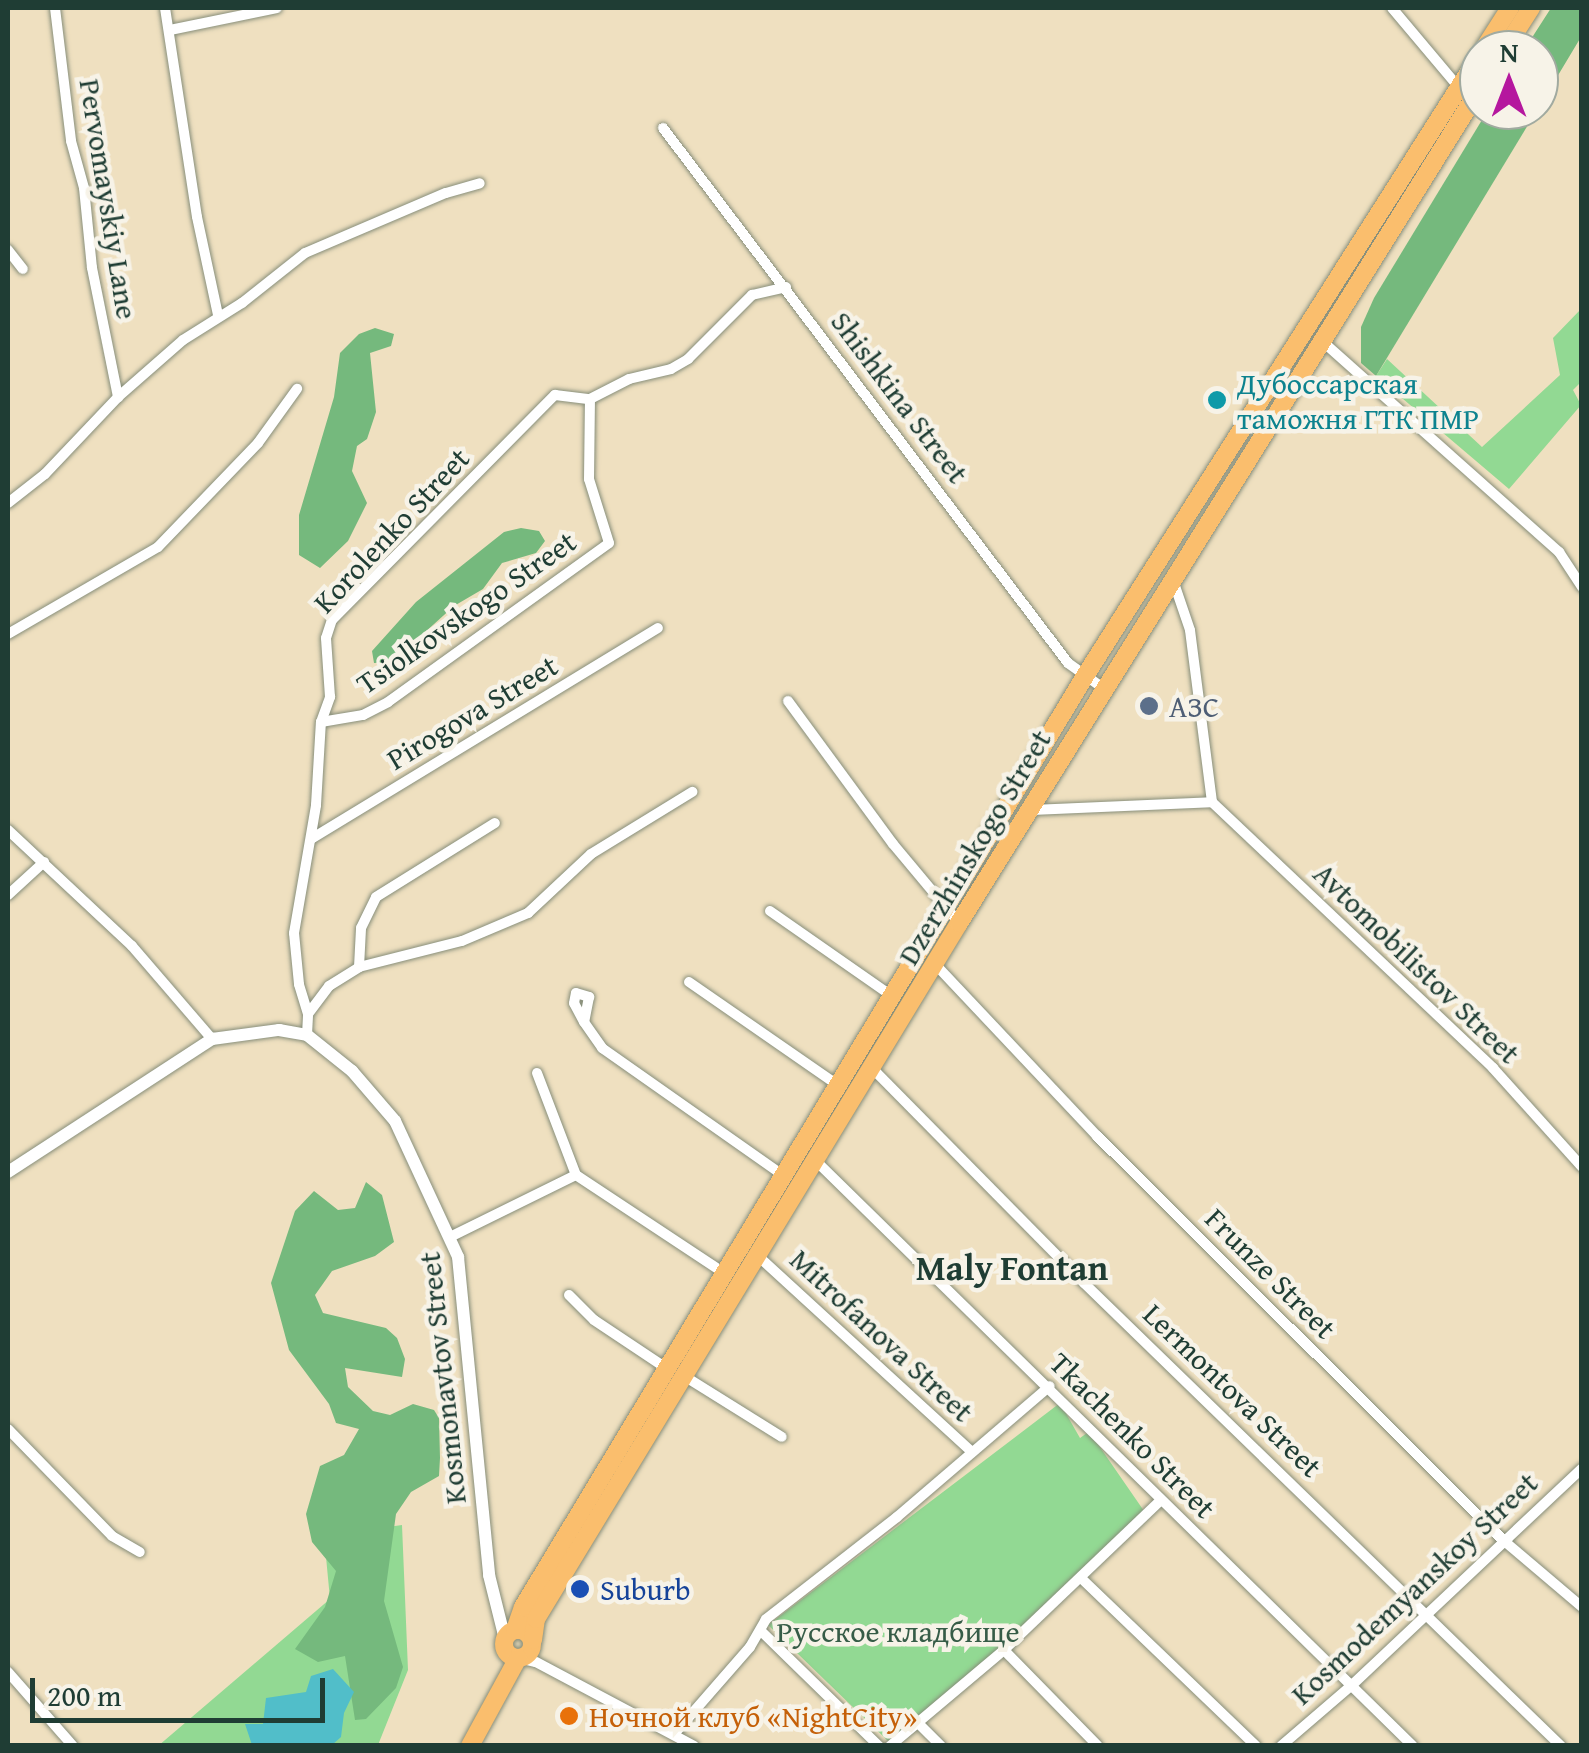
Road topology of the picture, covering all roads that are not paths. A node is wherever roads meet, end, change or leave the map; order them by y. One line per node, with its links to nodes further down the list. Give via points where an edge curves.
1 (55, 8): 21 (street, Pervomayskiy Lane, via 71,141)
2 (165, 8): 7 (street)
3 (277, 8): 7 (street)
4 (1392, 8): 10 (street)
5 (1510, 8): 8 (highway)
6 (1531, 8): 9 (highway)
7 (170, 30): 18 (street)
8 (1496, 30)
9 (1517, 30)
10 (1459, 81)
11 (1459, 110): 28 (highway, Dzerzhinskogo Street)
12 (1459, 111): 19 (highway, Dzerzhinskogo Street)
13 (663, 128): 17 (street, Shishkina Street)
14 (480, 183): 18 (street, via 305,253)
15 (8, 250): 16 (street)
16 (23, 269)
17 (786, 287): 22 (street, via 752,294 671,369 629,379); 28 (street, Shishkina Street, via 1068,663)
18 (218, 315): 21 (street)
19 (1322, 340): 24 (highway, Dzerzhinskogo Street); 25 (street, via 1558,552)
20 (297, 389): 27 (street, via 258,443 158,547)
21 (118, 397): 23 (street)
22 (590, 399): 31 (street, Korolenko Street, via 555,395 332,620 326,638 331,683); 31 (street, Tsiolkovskogo Street, via 589,479 609,543 388,702 363,715)
23 (8, 503)
24 (1173, 580): 29 (highway, Dzerzhinskogo Street); 33 (street, via 1190,630)
25 (1582, 587)
26 (658, 628): 37 (street, Pirogova Street)
27 (8, 634)
28 (1085, 676): 29 (street, Shishkina Street); 40 (highway, Dzerzhinskogo Street)
29 (1103, 688): 34 (highway, Dzerzhinskogo Street)
30 (788, 701): 40 (street, Dzerzhinskogo Street)
31 (321, 722): 37 (street, Korolenko Street)
32 (692, 792): 44 (street, via 591,854 528,913 500,929)
33 (1212, 802): 34 (street); 55 (street, Avtomobilistov Street, via 1494,1068)
34 (1031, 810): 42 (highway, Dzerzhinskogo Street)
35 (496, 823): 44 (street, via 376,897 362,928)
36 (8, 830): 38 (street)
37 (312, 839): 47 (street, Korolenko Street, via 294,934)
38 (44, 862): 39 (street); 50 (street, via 132,946)
39 (8, 894)
40 (946, 906): 42 (street); 46 (highway, Dzerzhinskogo Street)
41 (770, 911): 46 (street)
42 (959, 923): 43 (highway, Dzerzhinskogo Street)
43 (934, 964): 51 (highway, Dzerzhinskogo Street); 70 (street, Frunze Street)
44 (359, 967): 47 (street, via 330,986)
45 (689, 982): 53 (street)
46 (893, 997): 53 (highway, Dzerzhinskogo Street)
47 (308, 1014): 49 (street, Korolenko Street)
48 (584, 1022): 58 (street, via 592,1040)
49 (307, 1035): 50 (street, Kosmonavtov Street, via 279,1030); 59 (street, Kosmonavtov Street, via 352,1071 395,1121)
50 (212, 1040): 56 (street)
51 (872, 1068): 54 (highway, Dzerzhinskogo Street); 74 (street, Lermontova Street)
52 (537, 1073): 57 (street)
53 (838, 1084): 58 (highway, Dzerzhinskogo Street)
54 (815, 1160): 60 (highway, Dzerzhinskogo Street); 64 (street, Tkachenko Street)
55 (1582, 1166)
56 (8, 1172)
57 (576, 1175): 59 (street); 61 (street)
58 (785, 1176): 61 (highway, Dzerzhinskogo Street)
59 (452, 1236): 76 (street, Kosmonavtov Street, via 462,1278 495,1614)
60 (758, 1256): 63 (highway, Dzerzhinskogo Street); 67 (street, Mitrofanova Street)
61 (724, 1273): 63 (highway, Dzerzhinskogo Street)
62 (569, 1295): 63 (street, via 594,1320)
63 (675, 1372): 66 (street); 76 (highway, Dzerzhinskogo Street, via 523,1607)
64 (1050, 1386): 67 (street); 69 (street, Tkachenko Street)
65 (8, 1428): 71 (street, via 112,1536)
66 (782, 1437)
67 (972, 1452): 75 (street, via 766,1619)
68 (1582, 1468): 70 (street, Kosmodemyanskoy Street)
69 (1161, 1500): 72 (street); 79 (street, Tkachenko Street)
70 (1503, 1540): 73 (street, Frunze Street); 74 (street, Kosmodemyanskoy Street)
71 (140, 1552)
72 (1082, 1579): 77 (street); 89 (street)
73 (1582, 1607)
74 (1427, 1612): 79 (street, Kosmodemyanskoy Street); 92 (street, Lermontova Street)
75 (761, 1631): 81 (street); 85 (street)
76 (521, 1647): 81 (street); 83 (highway, Dzerzhinskogo Street)
77 (1004, 1650): 80 (street); 88 (street)
78 (8, 1672): 82 (street)
79 (1352, 1685): 90 (street, Kosmodemyanskoy Street); 91 (street, Tkachenko Street)
80 (918, 1723): 86 (street); 87 (street)
81 (675, 1733): 84 (street)
82 (72, 1746)
83 (470, 1746)
84 (694, 1746)
85 (879, 1746)
86 (890, 1746)
87 (941, 1746)
88 (1098, 1746)
89 (1256, 1746)
90 (1281, 1746)
91 (1413, 1746)
92 (1561, 1746)

